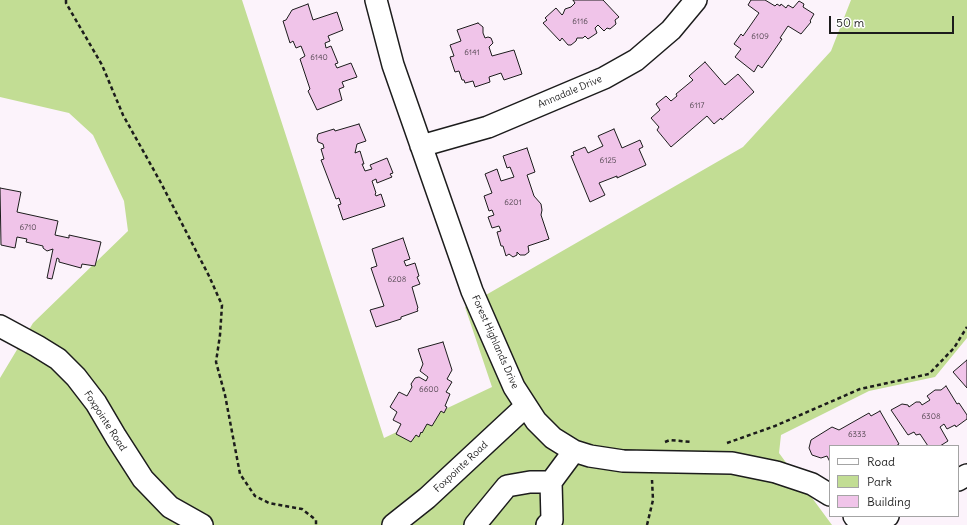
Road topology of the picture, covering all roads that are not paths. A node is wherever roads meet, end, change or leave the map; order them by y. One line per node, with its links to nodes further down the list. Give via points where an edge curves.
1 (696, 0): 3 (street, Annadale Drive, via 671,30 636,60 604,78 488,127)
2 (376, 3): 3 (street, Forest Highlands Drive, via 393,65)
3 (421, 146): 5 (street, Forest Highlands Drive, via 472,291 514,387)
4 (0, 326): 11 (street, Foxpointe Road, via 58,359 96,403 143,479 170,506)
5 (526, 406): 6 (street, Forest Highlands Drive, via 536,421 553,438); 12 (street, Foxpointe Road, via 427,498)
6 (574, 451): 7 (street); 8 (street, Forest Highlands Drive, via 623,461 732,463 776,472 812,484)
7 (551, 482): 13 (street, via 507,486); 14 (street, via 552,520)
8 (829, 494)
9 (855, 517): 15 (street)
10 (886, 517): 16 (street)
11 (202, 525)
12 (393, 525)
13 (475, 525)
14 (547, 525)
15 (862, 525)
16 (870, 525)

